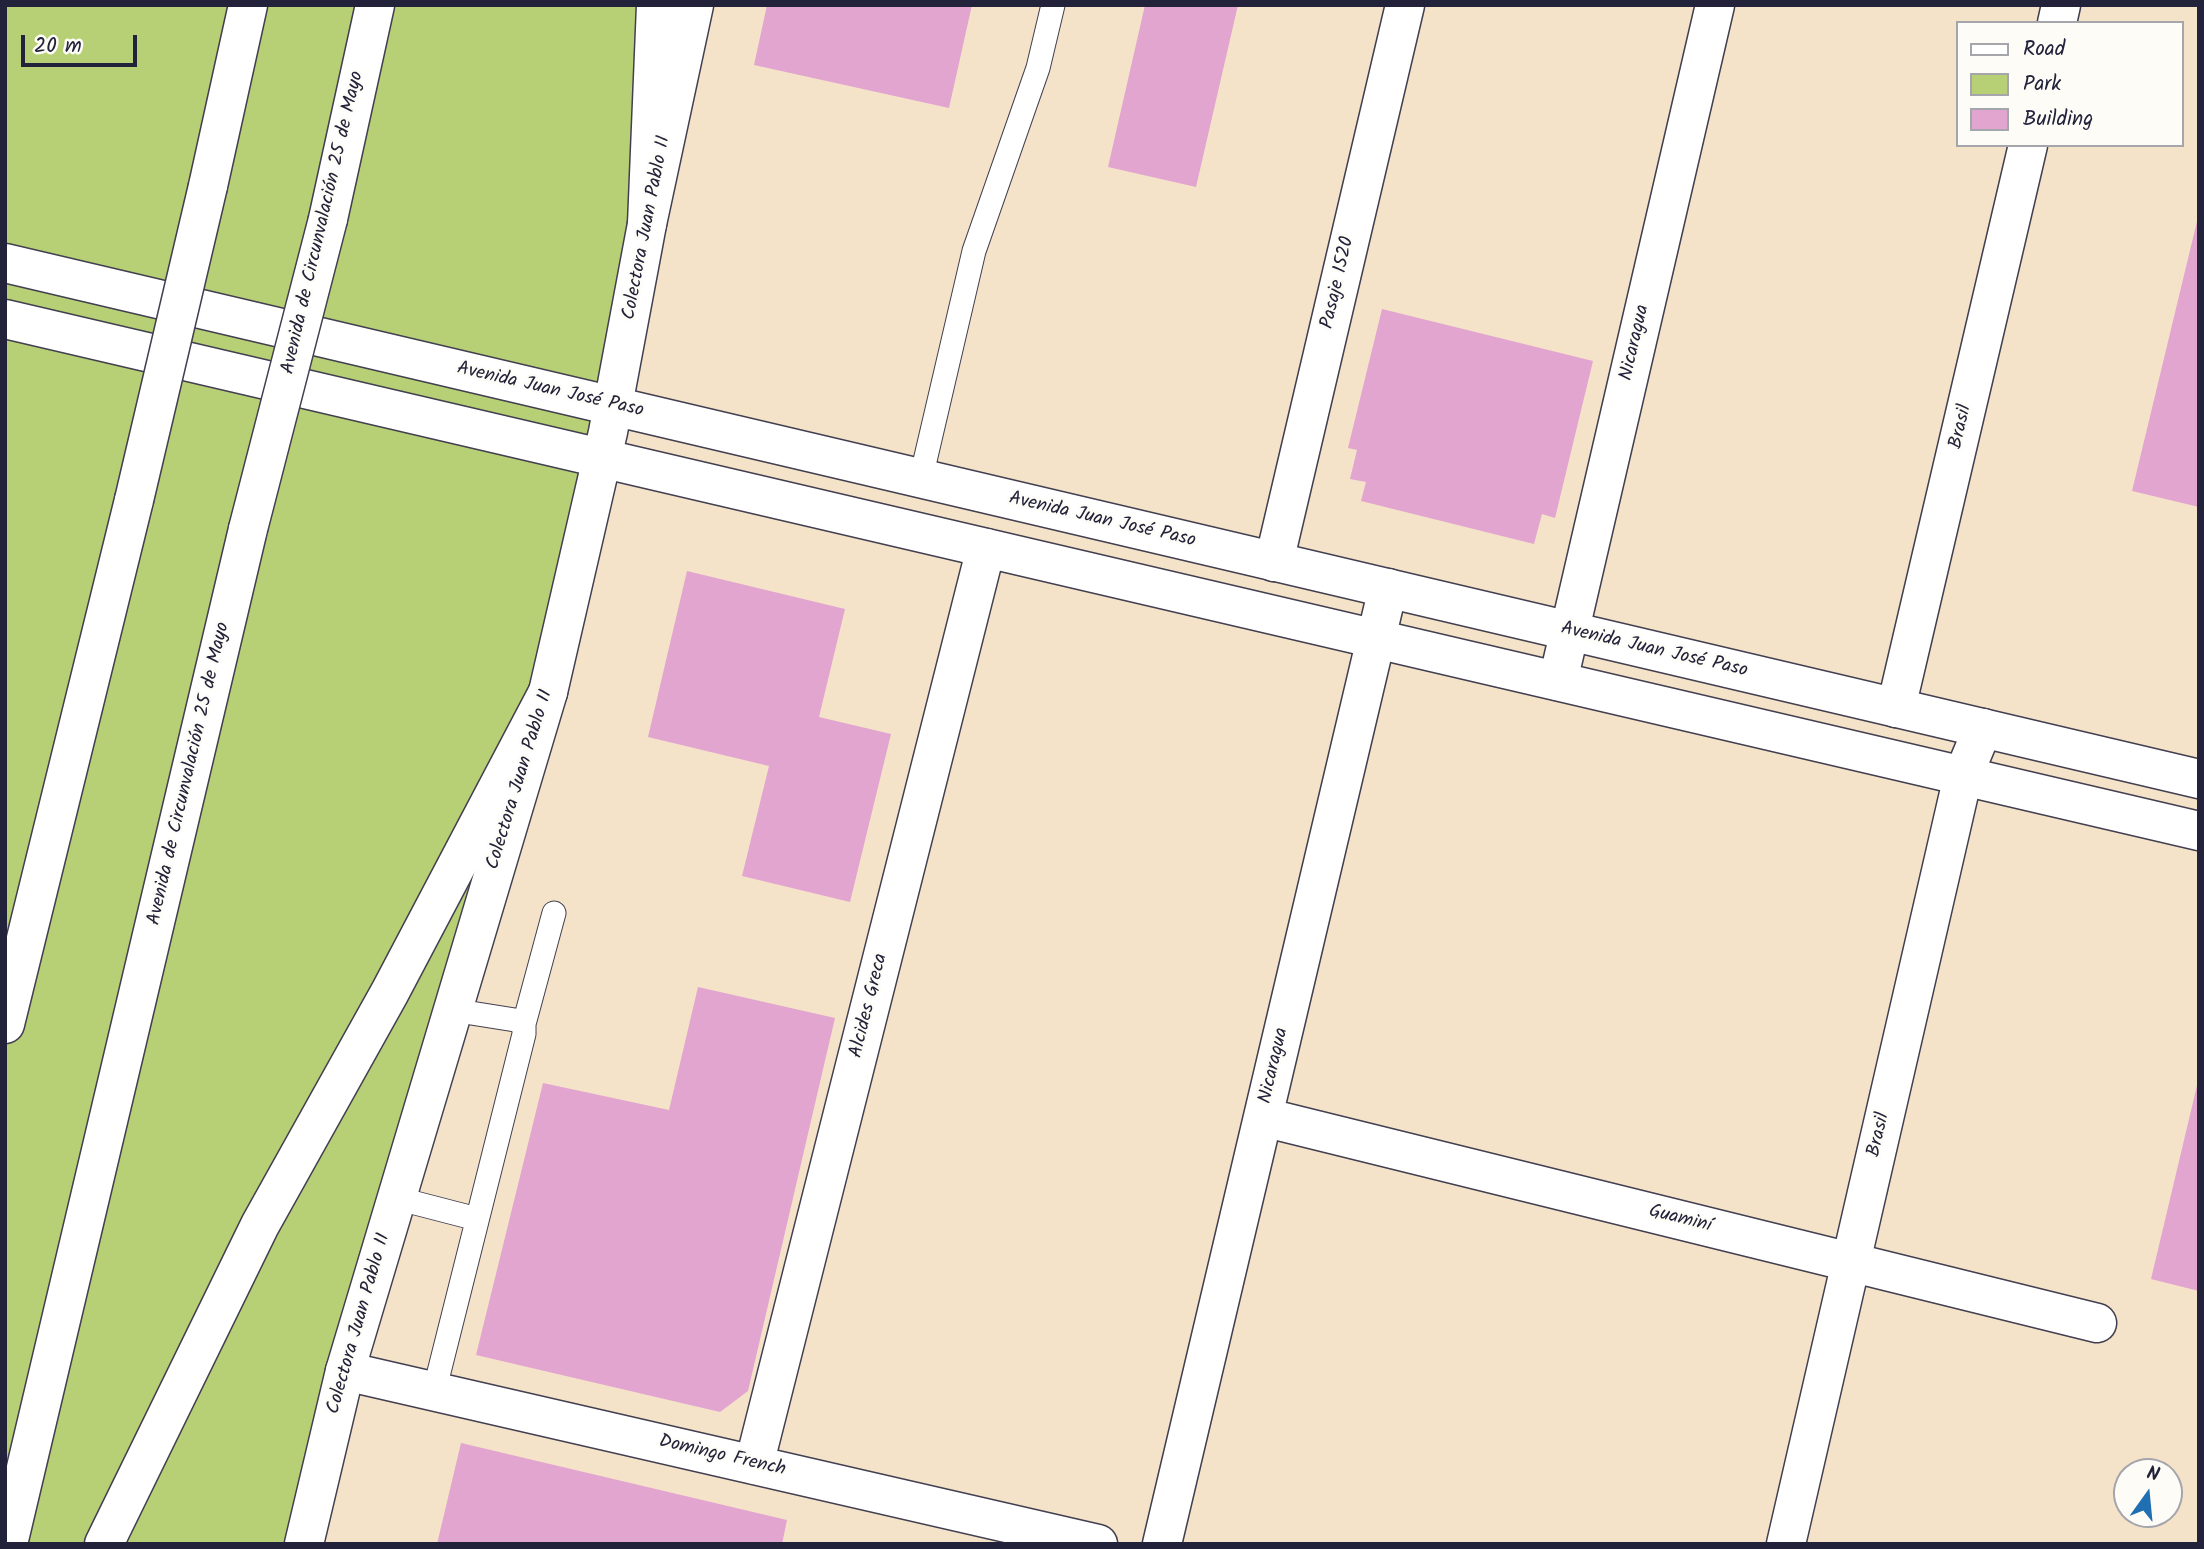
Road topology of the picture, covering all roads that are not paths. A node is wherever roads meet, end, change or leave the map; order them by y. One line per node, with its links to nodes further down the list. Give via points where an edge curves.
1 (248, 5): 29 (main road, bridge, via 134,500)
2 (375, 5): 39 (main road, Avenida de Circunvalación 25 de Mayo, bridge, via 328,219 248,529)
3 (656, 5): 9 (main road)
4 (694, 5): 9 (main road, Colectora Juan Pablo II)
5 (1053, 5): 14 (lane, via 1038,68 974,251)
6 (1405, 5): 16 (main road, Pasaje 1520)
7 (1715, 5): 18 (main road, Nicaragua)
8 (2028, 147): 22 (main road, Brasil)
9 (647, 224): 12 (main road, Colectora Juan Pablo II)
10 (5, 263): 12 (main road, Avenida Juan José Paso)
11 (5, 319): 13 (main road)
12 (613, 406): 13 (main road, Colectora Juan Pablo II); 14 (main road, Avenida Juan José Paso)
13 (602, 459): 15 (main road); 21 (main road, Colectora Juan Pablo II)
14 (921, 478): 16 (main road, Avenida Juan José Paso)
15 (986, 548): 19 (main road); 38 (main road, Alcides Greca)
16 (1274, 562): 17 (main road, Avenida Juan José Paso)
17 (1388, 588): 18 (main road, Avenida Juan José Paso); 19 (main road, Nicaragua)
18 (1569, 631): 20 (main road, Nicaragua); 22 (main road, Avenida Juan José Paso)
19 (1376, 639): 20 (main road); 31 (main road, Nicaragua)
20 (1558, 681): 24 (main road)
21 (548, 692): 28 (main road, Colectora Juan Pablo II); 40 (main road, via 390,992 260,1225)
22 (1896, 708): 23 (main road, Avenida Juan José Paso)
23 (1983, 729): 24 (main road, Brasil); 25 (main road, Avenida Juan José Paso)
24 (1963, 776): 26 (main road); 34 (main road, Brasil)
25 (2199, 779)
26 (2199, 831)
27 (554, 913): 30 (lane)
28 (452, 1010): 30 (lane); 32 (main road, Colectora Juan Pablo II)
29 (5, 1024)
30 (524, 1024): 33 (lane)
31 (1263, 1117): 34 (main road, Guaminí); 43 (main road, Nicaragua)
32 (396, 1198): 33 (lane); 36 (main road, Colectora Juan Pablo II)
33 (477, 1219): 37 (lane)
34 (1851, 1262): 35 (main road, Guaminí); 44 (main road, Brasil)
35 (2097, 1323)
36 (345, 1371): 37 (main road, Domingo French); 41 (main road, Colectora Juan Pablo II)
37 (434, 1392): 38 (main road, Domingo French)
38 (754, 1465): 42 (main road, Domingo French)
39 (8, 1544)
40 (104, 1544)
41 (304, 1544)
42 (1098, 1544)
43 (1162, 1544)
44 (1786, 1544)

